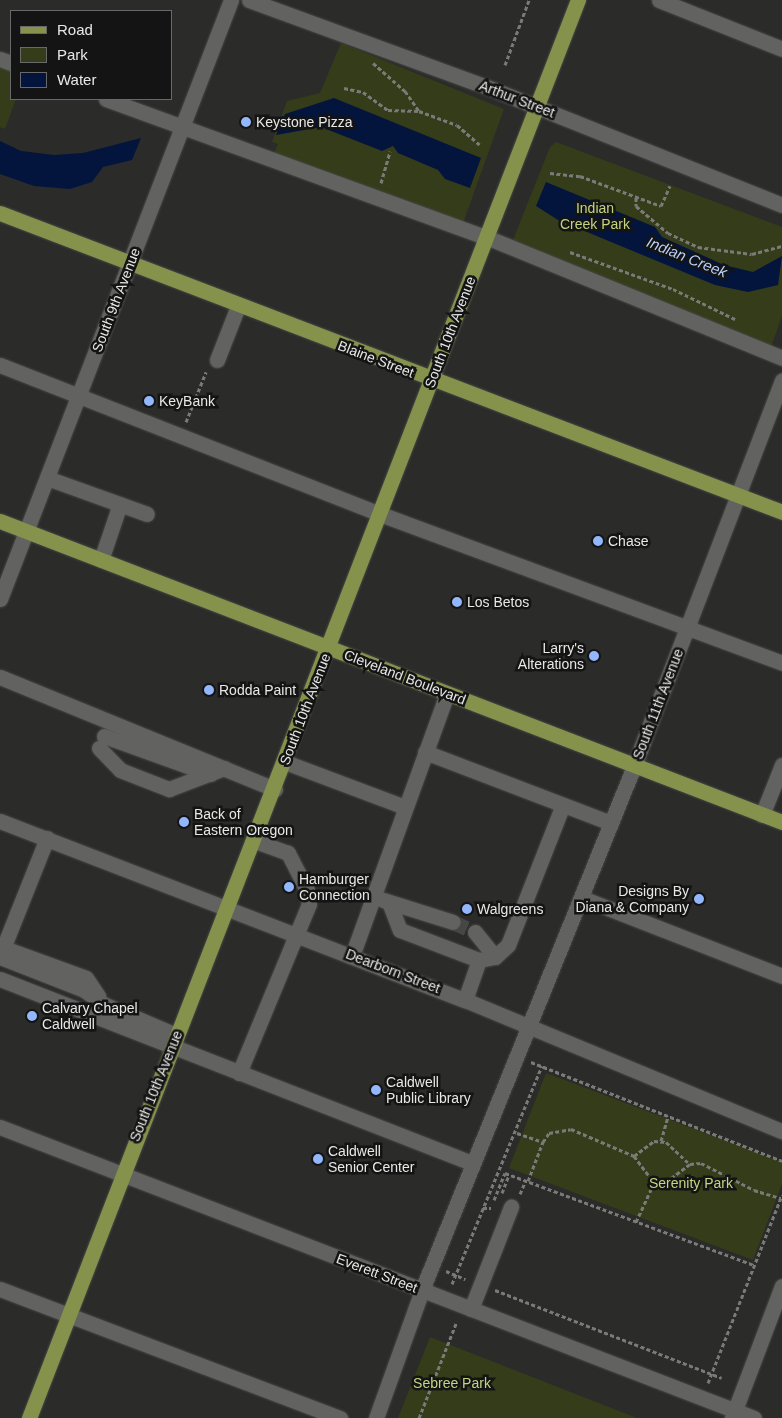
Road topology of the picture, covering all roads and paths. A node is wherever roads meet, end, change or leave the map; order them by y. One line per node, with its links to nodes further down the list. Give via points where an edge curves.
1 (231, 0): 13 (street, South 9th Avenue)
2 (249, 0): 11 (street, Arthur Street)
3 (529, 0): 8 (path)
4 (578, 0): 11 (main road, South 10th Avenue)
5 (659, 0): 6 (street)
6 (782, 49)
7 (372, 63): 12 (path, via 405,91)
8 (505, 65)
9 (344, 88): 12 (path, via 363,92 388,110)
10 (109, 100): 13 (street)
11 (540, 108): 20 (street, Arthur Street); 22 (main road, South 10th Avenue)
12 (419, 111): 14 (path, via 457,125)
13 (182, 128): 22 (street); 25 (street, South 9th Avenue)
14 (481, 146)
15 (390, 151): 16 (path)
16 (386, 168)
17 (550, 173): 19 (path, via 580,176)
18 (670, 186): 19 (path, via 661,206)
19 (636, 197): 23 (path, via 636,206 659,222 668,233 698,247 752,254)
20 (782, 205)
21 (0, 213): 25 (main road, Blaine Street)
22 (486, 238): 28 (street); 32 (main road, South 10th Avenue)
23 (782, 246)
24 (564, 250): 27 (path, via 673,289)
25 (130, 264): 26 (main road, Blaine Street); 33 (street, South 9th Avenue)
26 (238, 306): 29 (street); 32 (main road, Blaine Street)
27 (741, 322)
28 (782, 358)
29 (212, 363): 34 (path)
30 (0, 365): 33 (street)
31 (782, 380): 36 (street, South 11th Avenue)
32 (432, 381): 36 (main road, Blaine Street); 40 (main road, South 10th Avenue)
33 (79, 396): 34 (street); 35 (street, South 9th Avenue)
34 (180, 436): 40 (street)
35 (47, 478): 37 (street); 42 (street, South 9th Avenue)
36 (738, 495): 38 (main road, Blaine Street); 45 (street, South 11th Avenue)
37 (120, 504): 39 (street); 43 (street)
38 (782, 512)
39 (147, 514)
40 (380, 514): 45 (street); 46 (main road, South 10th Avenue)
41 (0, 521): 42 (main road, Cleveland Boulevard)
42 (27, 531): 43 (main road, Cleveland Boulevard); 44 (street, South 9th Avenue)
43 (101, 560): 46 (main road, Cleveland Boulevard)
44 (0, 600)
45 (688, 625): 47 (street); 53 (street, South 11th Avenue)
46 (328, 648): 49 (main road, Cleveland Boulevard); 51 (main road, South 10th Avenue)
47 (782, 663)
48 (0, 677): 54 (street)
49 (447, 694): 50 (street); 53 (main road, Cleveland Boulevard)
50 (425, 752): 57 (street); 58 (street)
51 (285, 762): 56 (main road, South 10th Avenue); 58 (street)
52 (782, 765): 59 (street)
53 (634, 766): 59 (main road, Cleveland Boulevard); 62 (street, South 11th Avenue)
54 (224, 768): 55 (street); 56 (street)
55 (203, 776): 55 (street, via 103,747 120,770 170,789)
56 (275, 789): 64 (main road, South 10th Avenue)
57 (563, 805): 62 (street); 74 (street, via 508,945)
58 (405, 807): 65 (street)
59 (762, 814): 61 (main road, Cleveland Boulevard)
60 (0, 820): 63 (street, Dearborn Street)
61 (782, 822)
62 (611, 823): 66 (street, South 11th Avenue)
63 (47, 838): 68 (street, Dearborn Street); 72 (street)
64 (255, 841): 68 (main road, South 10th Avenue); 71 (street, via 288,853 298,869 308,904)
65 (374, 896): 67 (street); 73 (street)
66 (582, 898): 76 (street); 80 (street, South 11th Avenue)
67 (389, 902): 69 (street); 75 (street, via 400,930)
68 (230, 908): 71 (street, Dearborn Street); 81 (main road, South 10th Avenue)
69 (453, 922)
70 (475, 932): 74 (street)
71 (298, 934): 73 (street, Dearborn Street); 84 (street, via 270,992)
72 (1, 954): 79 (street, via 19,977); 79 (street, via 86,978)
73 (352, 956): 78 (street, Dearborn Street)
74 (495, 957): 75 (street)
75 (479, 960): 78 (street)
76 (782, 976)
77 (0, 980): 81 (street)
78 (465, 1000): 80 (street, Dearborn Street)
79 (103, 1004): 81 (street)
80 (527, 1025): 82 (street, South 11th Avenue); 87 (street, Dearborn Street)
81 (174, 1041): 84 (street); 95 (main road, South 10th Avenue)
82 (515, 1056): 83 (path); 93 (street, South 11th Avenue)
83 (542, 1066): 85 (path); 88 (path)
84 (239, 1073): 93 (street)
85 (668, 1115): 89 (path); 92 (path)
86 (0, 1127): 95 (street, Everett Street)
87 (782, 1130)
88 (517, 1133): 90 (path); 100 (path)
89 (661, 1141): 91 (path, via 654,1141); 94 (path)
90 (543, 1142): 91 (path, via 558,1128 571,1129); 96 (path)
91 (634, 1156): 97 (path)
92 (782, 1160)
93 (472, 1163): 105 (street, South 11th Avenue)
94 (690, 1164): 97 (path, via 680,1176); 98 (path, via 711,1165 737,1182)
95 (121, 1174): 111 (street, Everett Street); 113 (main road, South 10th Avenue)
96 (528, 1181): 100 (path, via 505,1173 490,1210); 103 (path)
97 (654, 1183): 103 (path)
98 (781, 1196): 104 (path)
99 (511, 1207): 107 (street)
100 (483, 1208): 101 (path)
101 (481, 1213): 102 (path); 106 (path)
102 (487, 1216)
103 (636, 1222): 104 (path)
104 (754, 1265): 114 (path)
105 (430, 1270): 106 (path); 111 (street, South 11th Avenue)
106 (456, 1276): 107 (path); 108 (path)
107 (480, 1285): 112 (street); 114 (path)
108 (452, 1286)
109 (782, 1286): 117 (street)
110 (0, 1289): 113 (street)
111 (422, 1290): 112 (street, Everett Street); 120 (street, South 11th Avenue)
112 (468, 1308): 117 (street, Everett Street); 121 (path)
113 (68, 1316): 118 (main road, South 10th Avenue); 119 (street)
114 (712, 1374): 115 (path); 116 (path)
115 (722, 1378)
116 (707, 1386)
117 (733, 1414): 122 (street, Everett Street)
118 (29, 1418)
119 (340, 1418)
120 (376, 1418)
121 (419, 1418)
122 (754, 1418)

